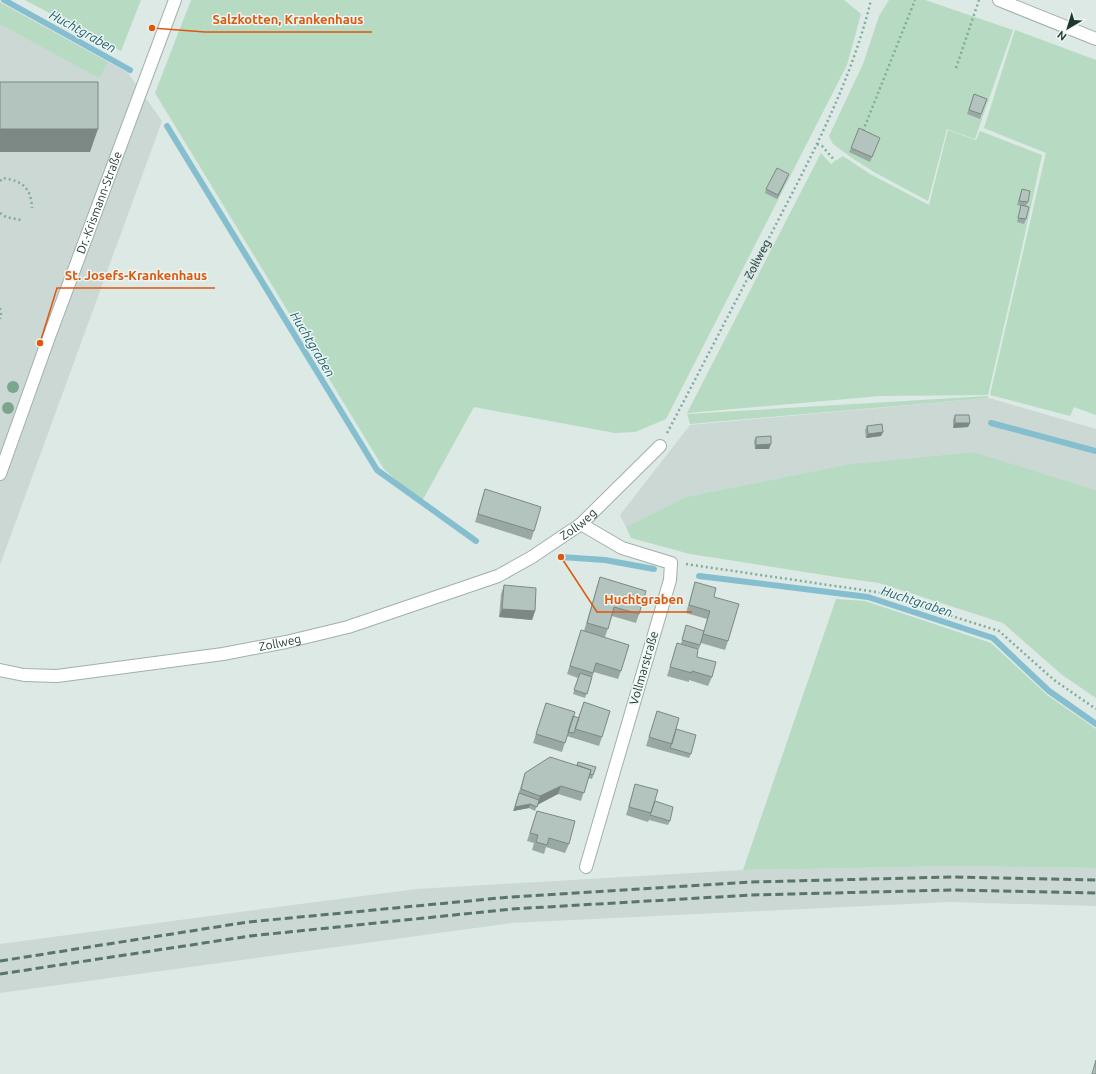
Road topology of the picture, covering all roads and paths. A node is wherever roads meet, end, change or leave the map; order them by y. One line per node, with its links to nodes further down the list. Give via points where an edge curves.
1 (175, 0): 18 (street, Dr.-Krismann-Straße)
2 (871, 0): 9 (path, Zollweg, via 851,66)
3 (915, 0): 8 (path)
4 (979, 0): 7 (path)
5 (999, 0): 6 (street)
6 (1096, 39)
7 (956, 68)
8 (863, 131)
9 (817, 144): 10 (path); 17 (path, Zollweg)
10 (836, 161)
11 (0, 181): 12 (path, via 3,178 13,180 28,189)
12 (32, 208)
13 (0, 213): 14 (path)
14 (21, 220)
15 (0, 308): 16 (path)
16 (0, 319)
17 (660, 446): 19 (street, Zollweg)
18 (0, 474)
19 (581, 524): 20 (street, via 622,548); 21 (street, Zollweg, via 532,558 498,576 348,627 223,654 58,676 24,675)
20 (671, 563): 22 (path, via 876,592 999,631 1054,680); 23 (street, Vollmarstraße, via 670,580)
21 (0, 670)
22 (1096, 709)
23 (586, 867)

